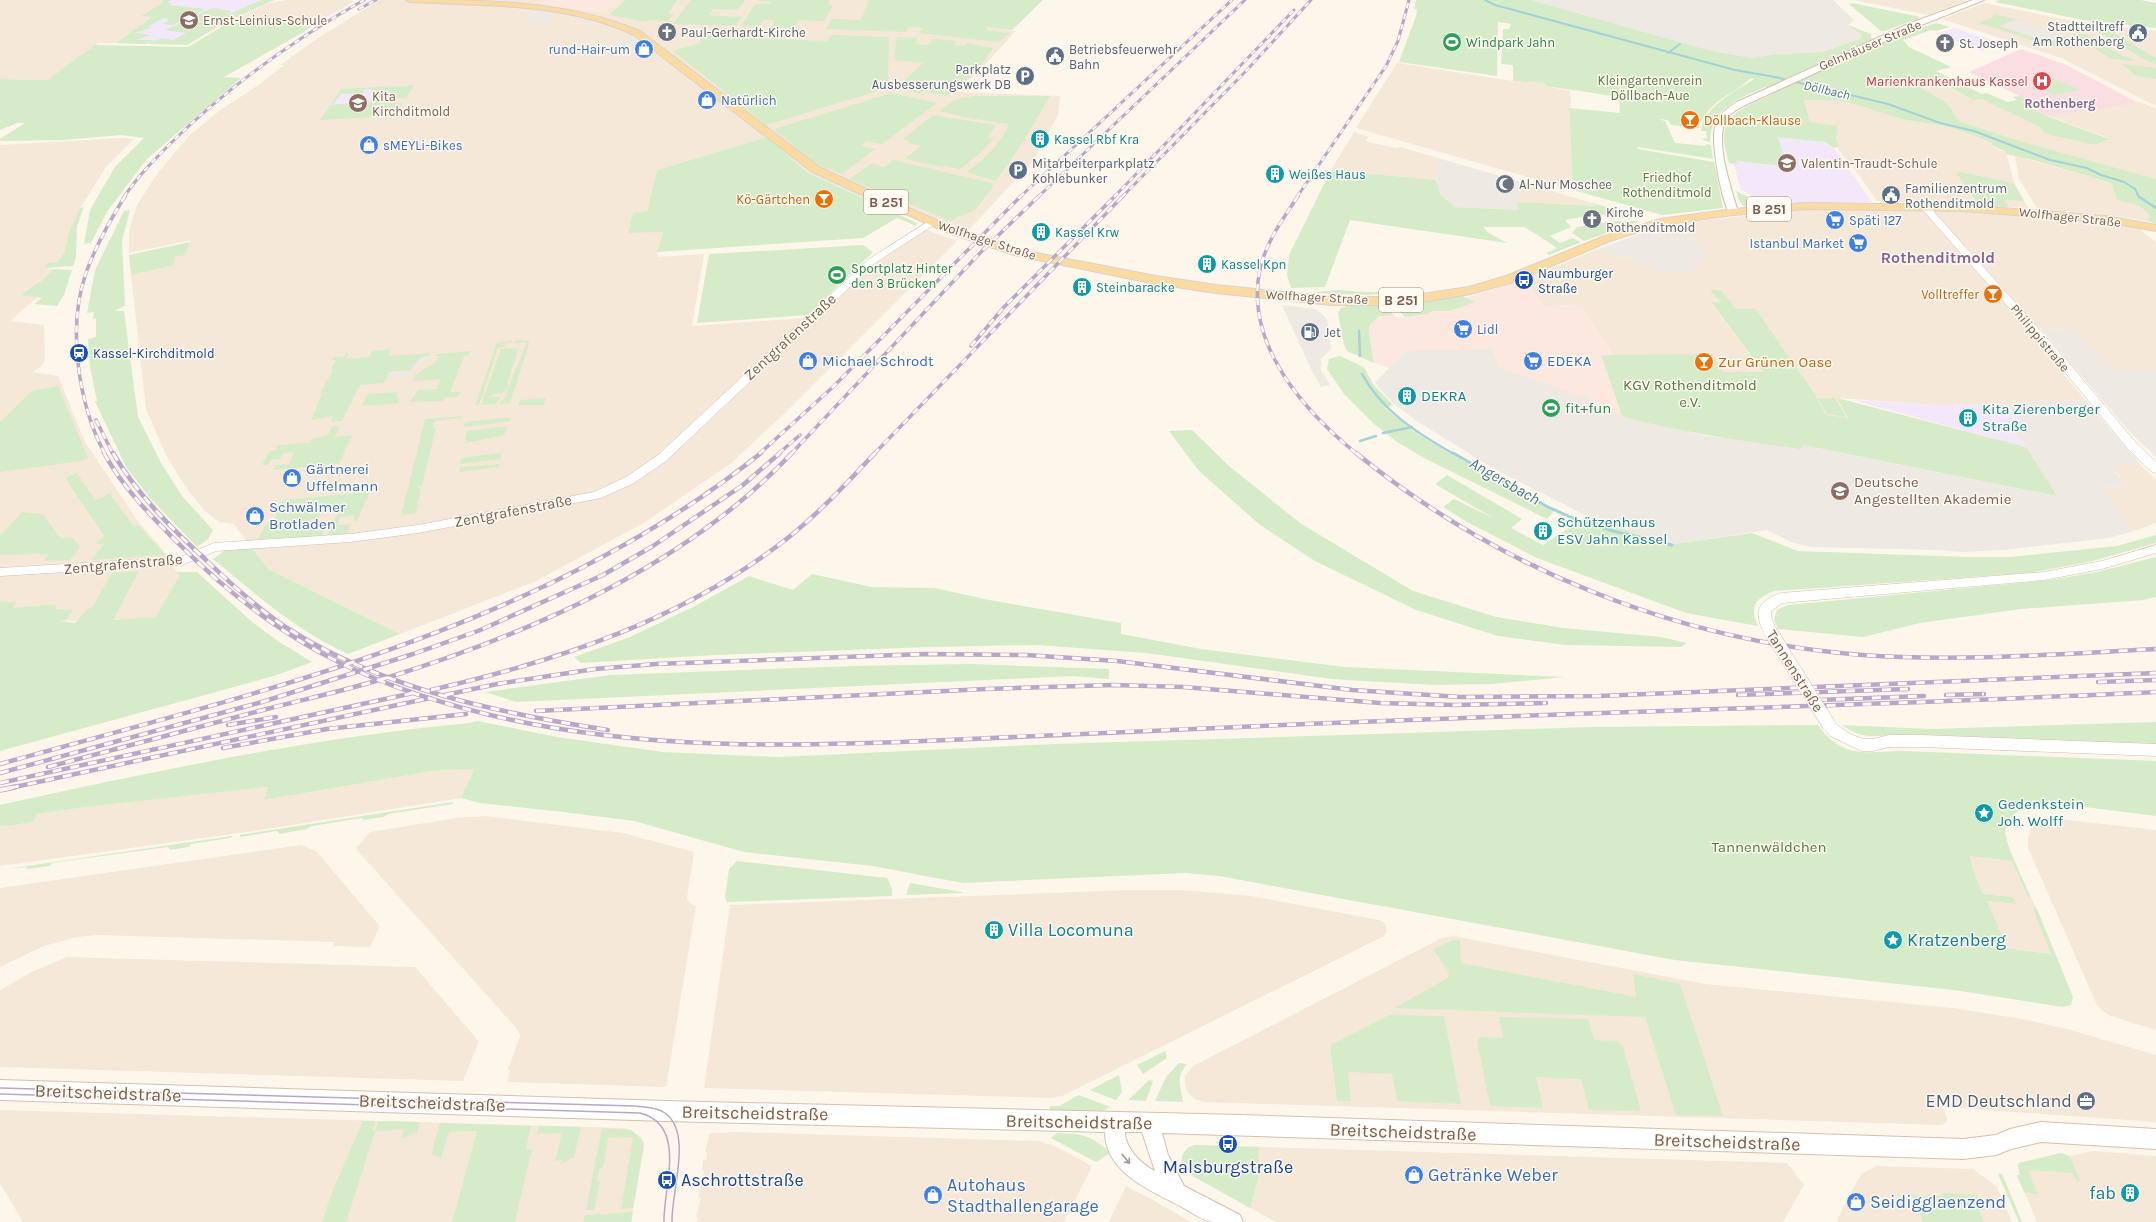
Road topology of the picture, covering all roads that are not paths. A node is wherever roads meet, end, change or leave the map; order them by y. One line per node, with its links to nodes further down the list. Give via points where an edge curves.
1 (410, 0): 5 (main road, Wolfhager Straße / B 251, via 547,8 578,12 608,20 637,33 815,169)
2 (1980, 0): 4 (main road, Gelnhäuser Straße, via 1911,26 1771,89 1729,111 1719,127 1718,144)
3 (1924, 206): 4 (main road, Wolfhager Straße / B 251, via 1806,206); 6 (main road, Wolfhager Straße / B 251, via 2035,212 2106,219); 7 (street, Philippistraße, via 2054,352 2133,447)
4 (1733, 212): 5 (main road, Wolfhager Straße / B 251, via 1660,222 1632,230 1510,279 1470,290 1409,299 1359,301 1208,288 1072,264 1018,253)
5 (932, 222): 9 (street, Zentgrafenstraße, via 872,261 662,458 630,480 608,491 571,501 379,535 214,547 182,561)
6 (2156, 228)
7 (2156, 469)
8 (2156, 549): 10 (street, Tannenstraße, bridge, via 2102,565 2044,576 1781,598 1771,603 1765,611 1764,619 1829,725 1845,738 1868,745 1904,741)
9 (0, 572)
10 (2156, 750)
11 (0, 1090): 12 (main road, Breitscheidstraße)
12 (1115, 1123): 13 (main road, Breitscheidstraße); 15 (main road, one-way to 15, via 1120,1151 1132,1166 1145,1177)
13 (1151, 1124): 14 (main road, Breitscheidstraße, via 1963,1149 1996,1145 2041,1132); 15 (main road, via 1157,1157)
14 (2156, 1139)
15 (1176, 1192): 16 (main road)
16 (1233, 1222)

